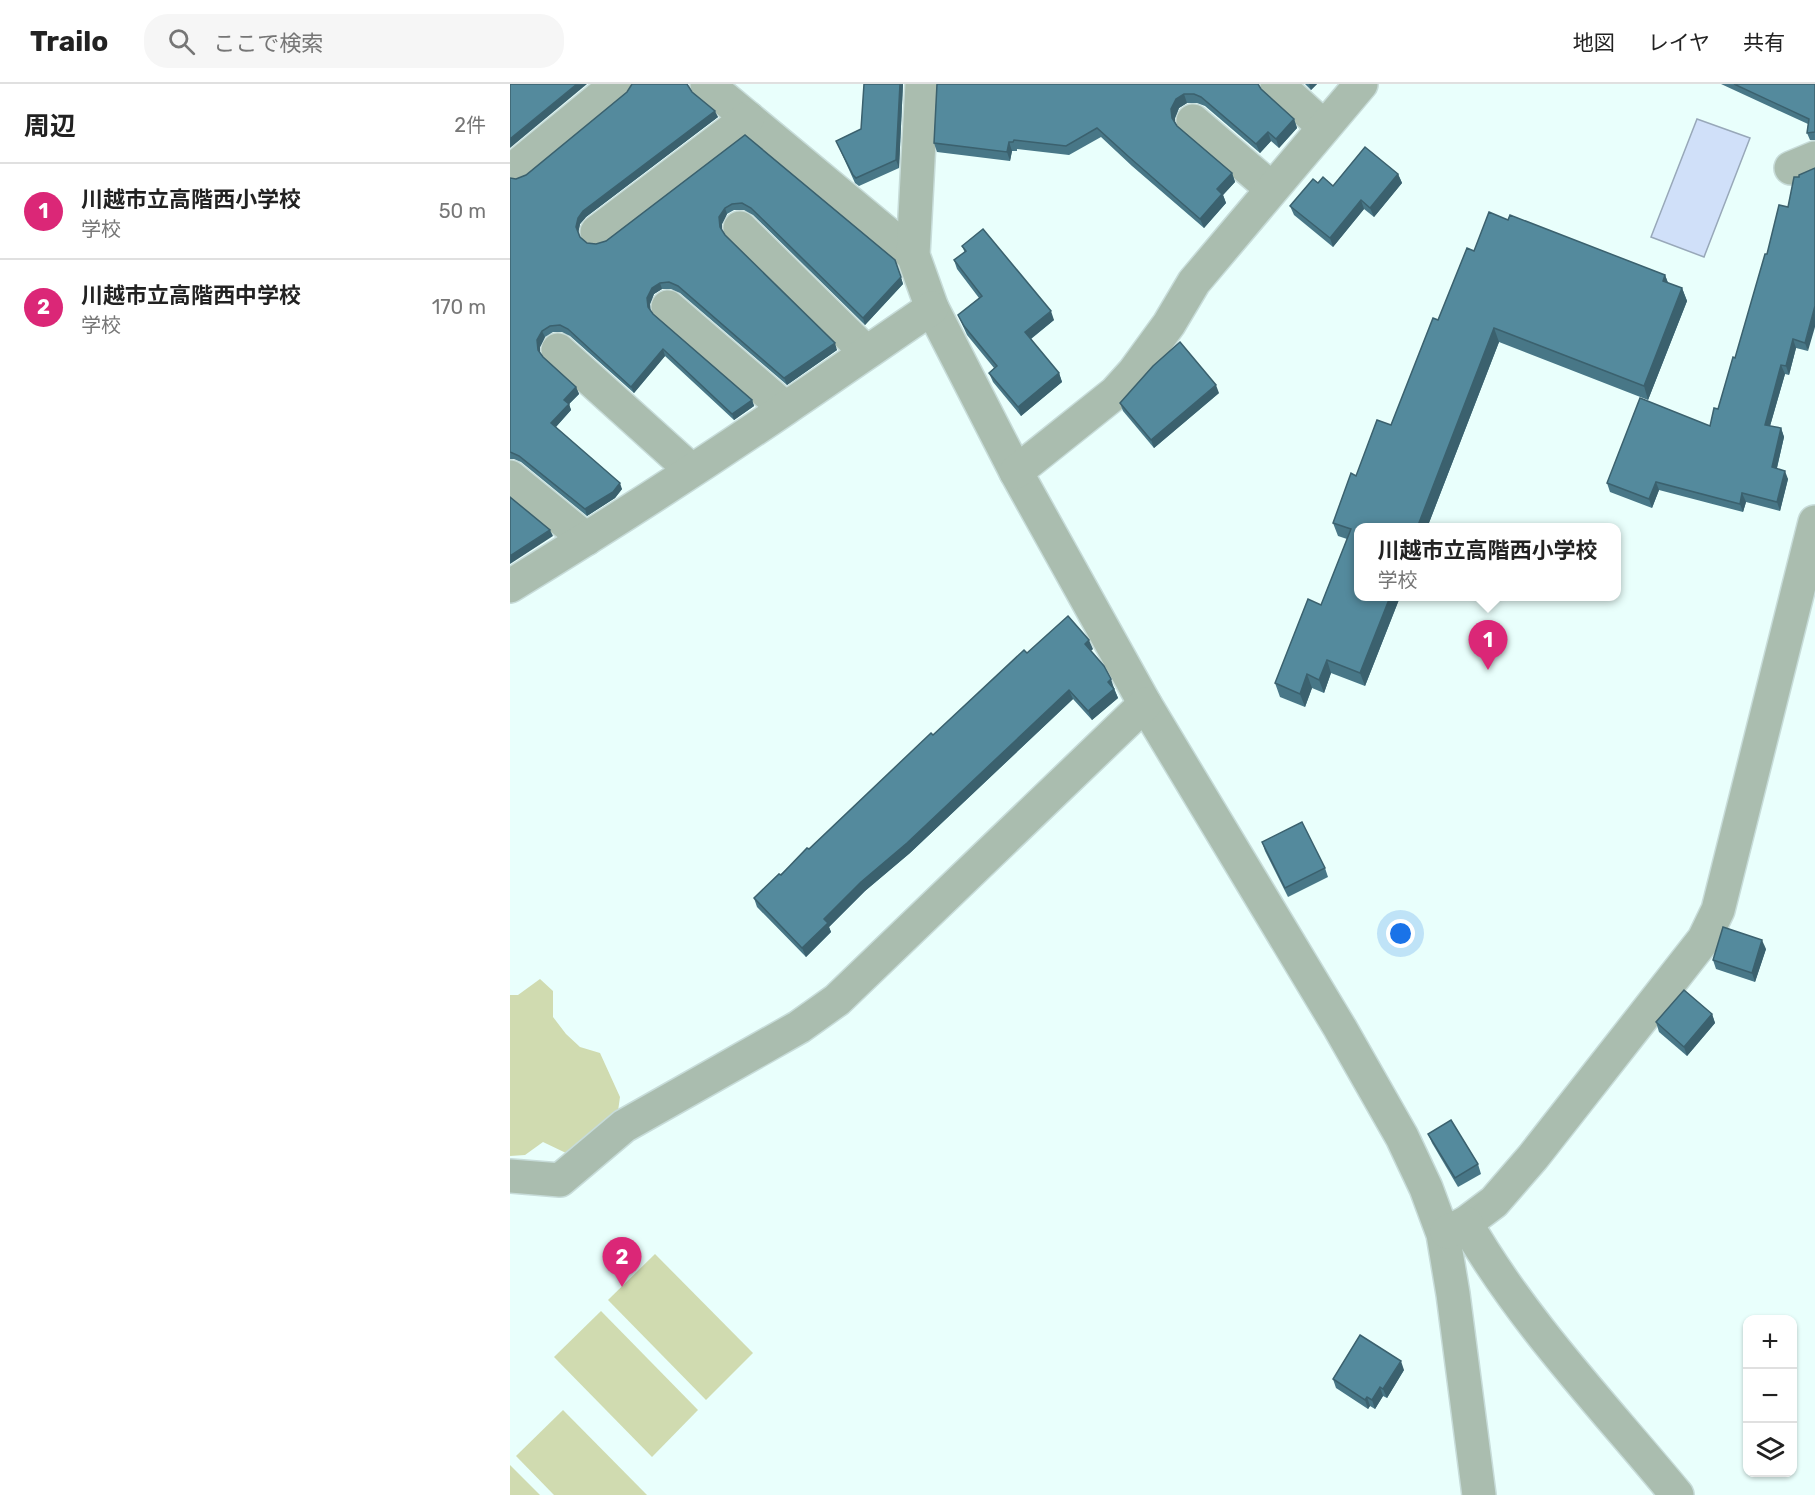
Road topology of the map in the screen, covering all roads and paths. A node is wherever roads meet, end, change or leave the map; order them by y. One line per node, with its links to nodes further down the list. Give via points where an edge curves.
1 (617, 84): 9 (street)
2 (707, 84): 6 (street)
3 (922, 84): 13 (street)
4 (1277, 84): 8 (street)
5 (1361, 84): 8 (street)
6 (748, 118): 12 (street); 13 (street)
7 (1193, 121): 10 (street)
8 (1324, 127): 10 (street)
9 (516, 167)
10 (1271, 189): 20 (street, via 1194,282 1134,372 1115,393)
11 (741, 228): 17 (street)
12 (597, 232)
13 (913, 255): 15 (street)
14 (668, 307): 18 (street)
15 (932, 308): 17 (street); 20 (street)
16 (558, 350): 19 (street)
17 (866, 352): 18 (street)
18 (785, 408): 19 (street)
19 (691, 470): 23 (street)
20 (1016, 472): 25 (street)
21 (510, 477): 23 (street)
22 (1815, 522): 27 (street, via 1718,910 1704,939 1533,1157 1494,1202)
23 (586, 539): 24 (street)
24 (510, 586)
25 (1145, 704): 26 (street, via 837,1000 799,1027 624,1126 560,1180); 27 (street, via 1340,1028 1402,1137 1426,1188)
26 (510, 1176)
27 (1454, 1228): 28 (street, via 1453,1294); 29 (street, via 1487,1259 1557,1351)
28 (1479, 1495)
29 (1677, 1495)

